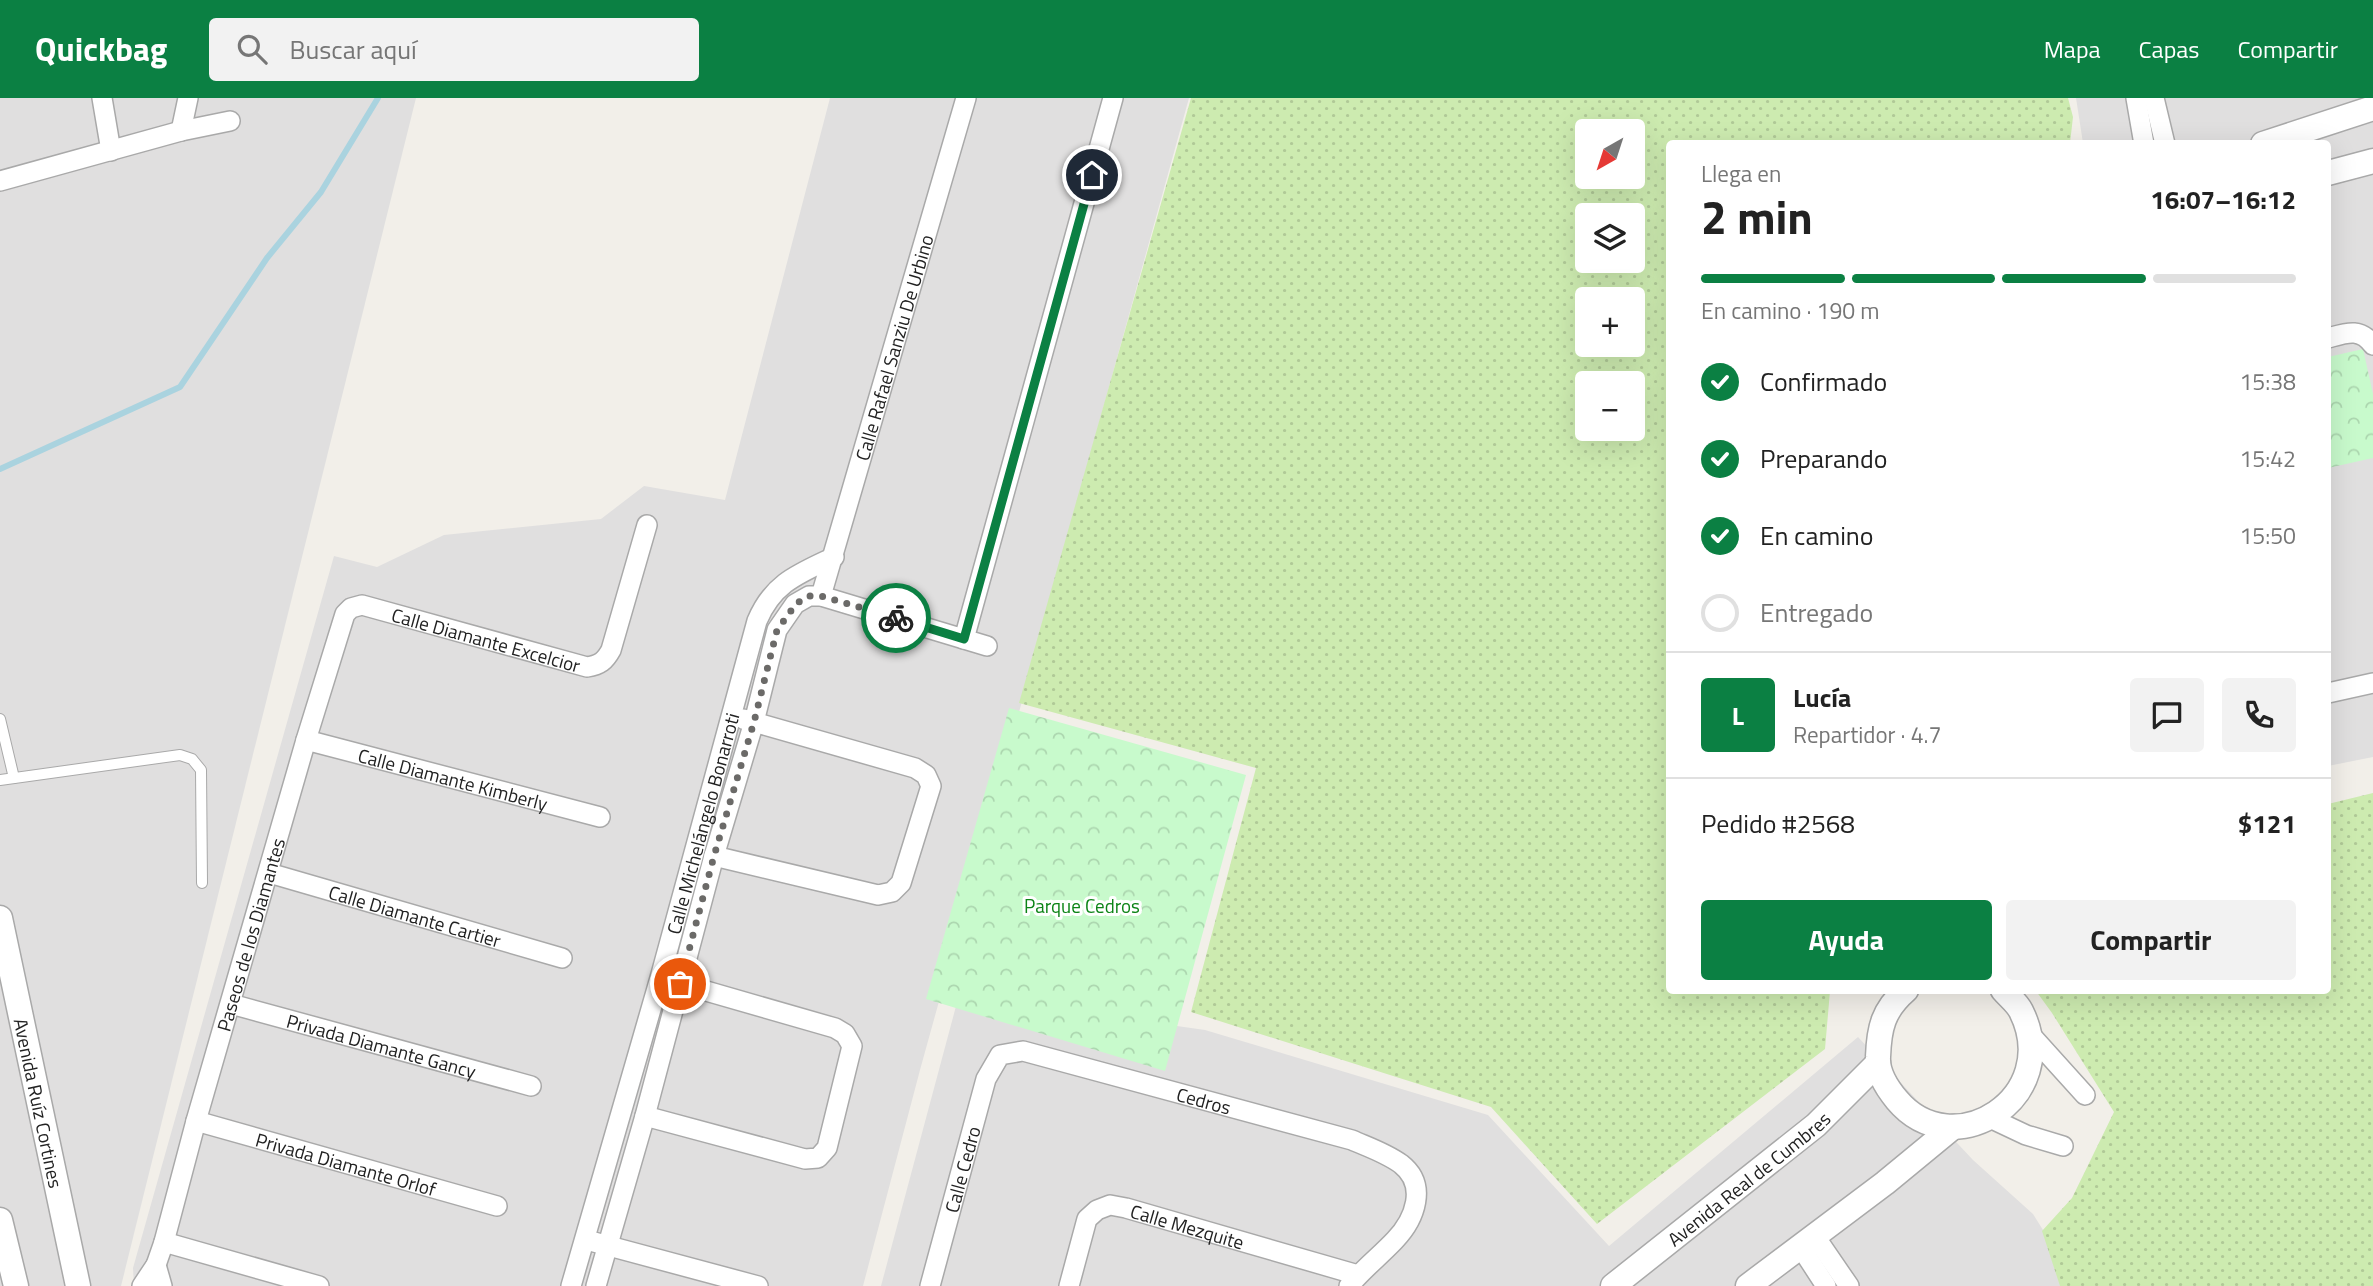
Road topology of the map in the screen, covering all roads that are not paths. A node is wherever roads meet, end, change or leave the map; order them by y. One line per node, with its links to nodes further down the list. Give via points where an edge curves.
1 (102, 98): 13 (street)
2 (188, 98): 9 (street)
3 (966, 98): 20 (street, Calle Rafael Sanziu De Urbino)
4 (1114, 98): 23 (street)
5 (2136, 98): 10 (street)
6 (2154, 98): 11 (street)
7 (2373, 108): 12 (street)
8 (230, 121): 9 (street)
9 (181, 131): 13 (street)
10 (2143, 140)
11 (2164, 140)
12 (2275, 140)
13 (111, 151): 16 (street)
14 (2373, 162): 15 (street)
15 (2331, 172)
16 (0, 181)
17 (2331, 337): 18 (street, via 2353,331)
18 (2373, 345)
19 (647, 525): 22 (street, Calle Diamante Excelcior, via 611,650 598,666 587,667 362,605)
20 (834, 557): 21 (street, Calle Rafael Sanziu De Urbino); 27 (street, Calle Michelángelo Bonarroti, via 778,587 764,604)
21 (821, 596): 23 (street); 29 (street, Calle Michelángelo Bonarroti, via 808,596 796,604 777,630)
22 (351, 608): 30 (street, Paseos de los Diamantes, via 345,614)
23 (964, 639): 24 (street)
24 (986, 646)
25 (2373, 683): 26 (street)
26 (2331, 692)
27 (732, 716): 29 (street); 39 (street, Calle Michelángelo Bonarroti)
28 (0, 719): 31 (lane)
29 (754, 722): 34 (street, Calle Michelángelo Bonarroti); 34 (street, via 915,768 926,775 931,786 901,883 892,892 878,895)
30 (306, 740): 33 (street, Calle Diamante Kimberly); 35 (street, Paseos de los Diamantes)
31 (14, 778): 32 (lane); 36 (lane, via 180,755 192,759 201,770)
32 (0, 780)
33 (600, 817)
34 (714, 856): 40 (street, Calle Michelángelo Bonarroti)
35 (269, 873): 38 (street, Calle Diamante Cartier); 43 (street, Paseos de los Diamantes)
36 (202, 883)
37 (0, 918): 63 (street, Avenida Ruíz Cortines)
38 (562, 958)
39 (660, 978): 40 (street); 56 (street, Calle Michelángelo Bonarroti)
40 (680, 984): 49 (street, Calle Michelángelo Bonarroti); 49 (street, via 845,1034 852,1046 827,1148 818,1158 805,1159)
41 (1897, 994): 46 (street, via 1879,1031)
42 (2007, 994): 44 (street, via 2020,1009)
43 (231, 1004): 47 (street, Privada Diamante Gancy); 51 (street, Paseos de los Diamantes)
44 (2030, 1034): 48 (street); 50 (street, via 2031,1059 2024,1083 2010,1103)
45 (1000, 1055): 61 (street, Cedros, via 1023,1051 1352,1140 1402,1165 1418,1195 1415,1210 1397,1238); 70 (street, Calle Cedro, via 986,1079)
46 (1878, 1063): 52 (street, via 1887,1088 1904,1108 1927,1122); 72 (street, Avenida Real de Cumbres, via 1816,1125)
47 (531, 1086)
48 (2085, 1095)
49 (645, 1116): 59 (street, Calle Michelángelo Bonarroti)
50 (1990, 1118): 52 (street); 53 (street)
51 (196, 1121): 54 (street, Privada Diamante Orlof); 58 (street, Paseos de los Diamantes)
52 (1953, 1127): 57 (street)
53 (2063, 1146)
54 (497, 1206)
55 (0, 1220): 62 (street)
56 (583, 1240): 59 (street); 67 (street, Calle Michelángelo Bonarroti)
57 (1807, 1240): 73 (street); 74 (street); 75 (street)
58 (164, 1242): 60 (street, Paseos de los Diamantes); 66 (street)
59 (607, 1245): 68 (street, Calle Michelángelo Bonarroti); 69 (street)
60 (156, 1265): 64 (street, Paseos de los Diamantes); 65 (street)
61 (1353, 1281): 71 (street, Calle Mezquite, via 1110,1205 1087,1219)
62 (16, 1286)
63 (78, 1286)
64 (142, 1286)
65 (162, 1286)
66 (319, 1286)
67 (571, 1286)
68 (596, 1286)
69 (758, 1286)
70 (930, 1286)
71 (1069, 1286)
72 (1613, 1286)
73 (1748, 1286)
74 (1826, 1286)
75 (1849, 1286)

